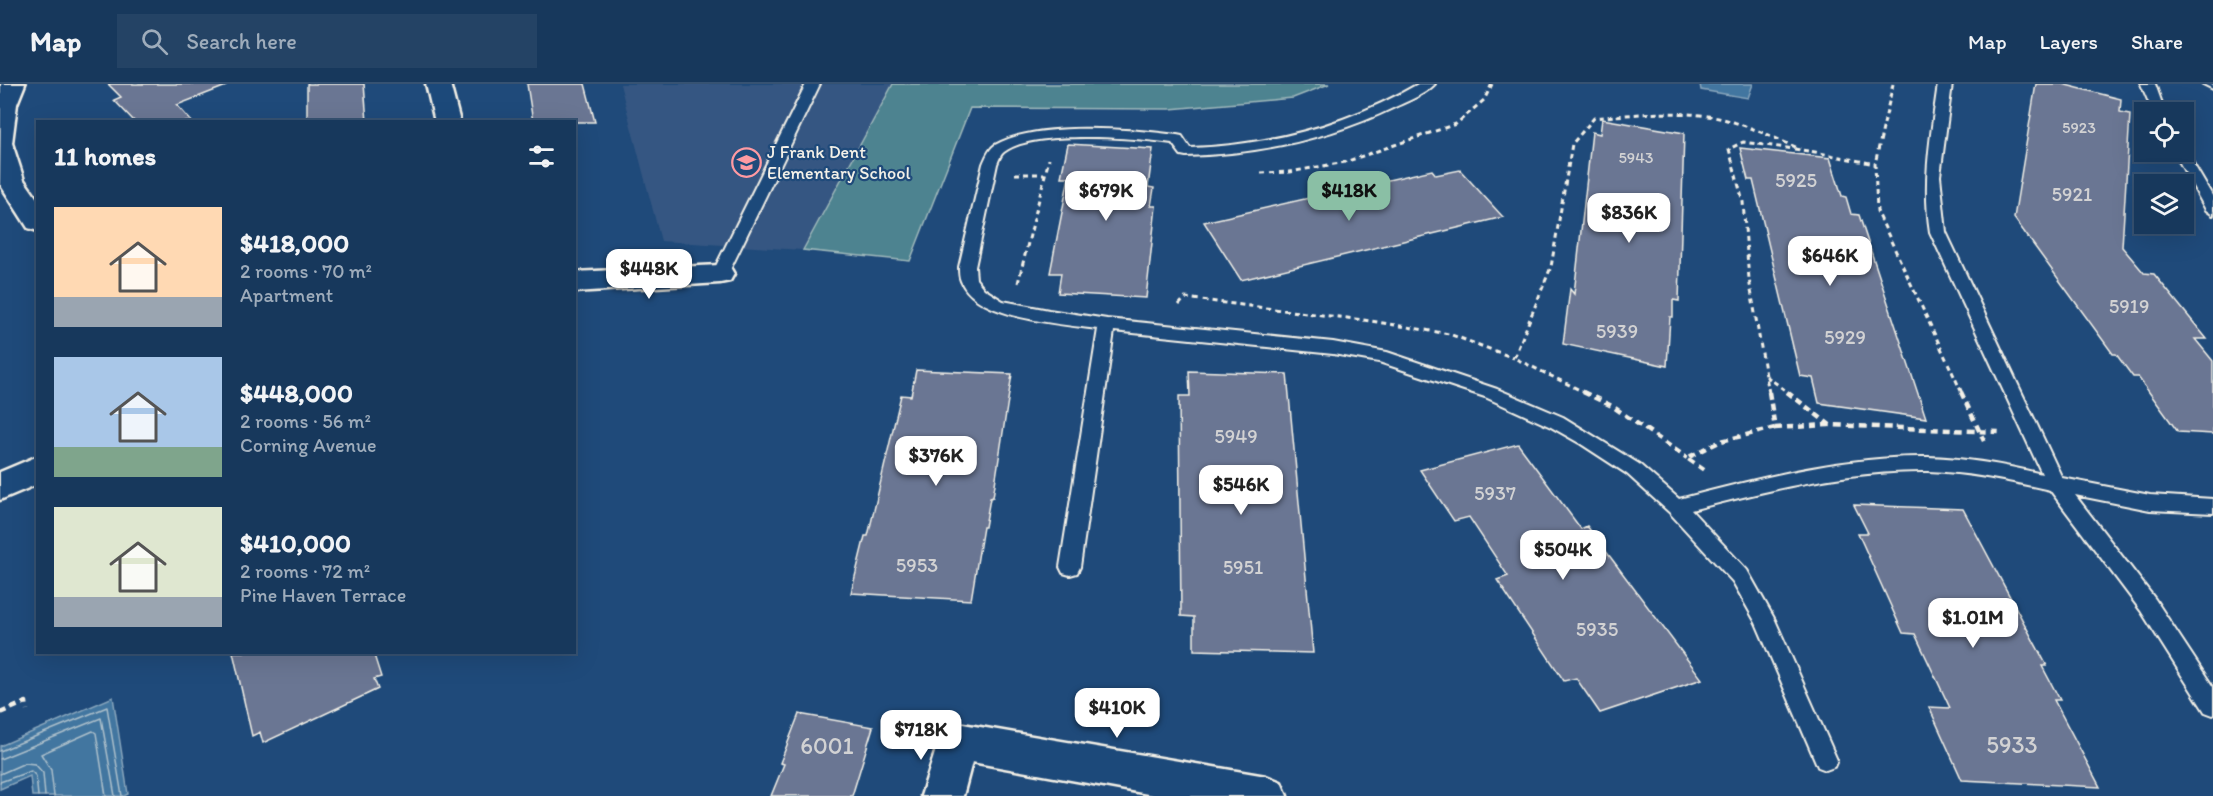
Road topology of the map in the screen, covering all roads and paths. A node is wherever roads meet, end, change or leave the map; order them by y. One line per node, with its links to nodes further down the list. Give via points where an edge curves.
1 (13, 84): 11 (street, via 5,104)
2 (438, 84): 10 (street)
3 (813, 84): 19 (lane)
4 (1428, 84): 23 (lane, via 1398,103 1354,121 1291,141 1254,147 1186,152 1177,139 1153,135 1053,135 1020,139 998,149 990,164 967,267 968,280 978,293 998,304)
5 (1492, 84): 16 (path, via 1484,100 1456,124 1346,162 1290,172)
6 (1893, 84): 15 (path)
7 (1945, 84): 29 (lane, via 1931,185 1938,232)
8 (2148, 84): 9 (lane)
9 (2155, 102)
10 (447, 120)
11 (0, 143): 18 (street, via 11,180)
12 (1800, 150): 15 (path); 24 (path, via 1740,124 1713,117 1660,112 1594,118 1572,144 1551,267); 25 (path, via 1743,142 1729,149 1743,202 1749,279)
13 (1049, 156): 21 (path)
14 (2187, 162): 17 (lane)
15 (1875, 164): 28 (path, via 1877,211)
16 (1257, 173)
17 (2213, 210)
18 (36, 219)
19 (720, 274): 20 (street)
20 (576, 282)
21 (1017, 288)
22 (1172, 312): 24 (path, via 1185,298 1371,321 1449,334)
23 (1107, 325): 37 (lane, via 1333,348 1381,356 1443,375 1587,438 1633,469); 38 (lane)
24 (1514, 357): 30 (path, via 1612,406)
25 (1765, 375): 26 (path); 27 (path)
26 (1830, 424): 27 (path); 28 (path)
27 (1775, 428): 30 (path, via 1721,441)
28 (1979, 430): 29 (path); 32 (path)
29 (2035, 435): 33 (lane)
30 (1687, 458): 35 (path)
31 (36, 470): 34 (street)
32 (2000, 473): 33 (lane); 35 (lane, via 1908,464 1792,477)
33 (2056, 484): 36 (lane, via 2142,501); 39 (lane, via 2148,605)
34 (0, 487)
35 (1733, 492): 37 (lane)
36 (2213, 506)
37 (1676, 507): 42 (lane, via 1740,576 1765,620)
38 (1070, 567)
39 (2213, 705)
40 (27, 710): 41 (path, via 26,702)
41 (0, 713)
42 (1826, 760)
43 (942, 796): 44 (street, via 957,741)
44 (1266, 796)

